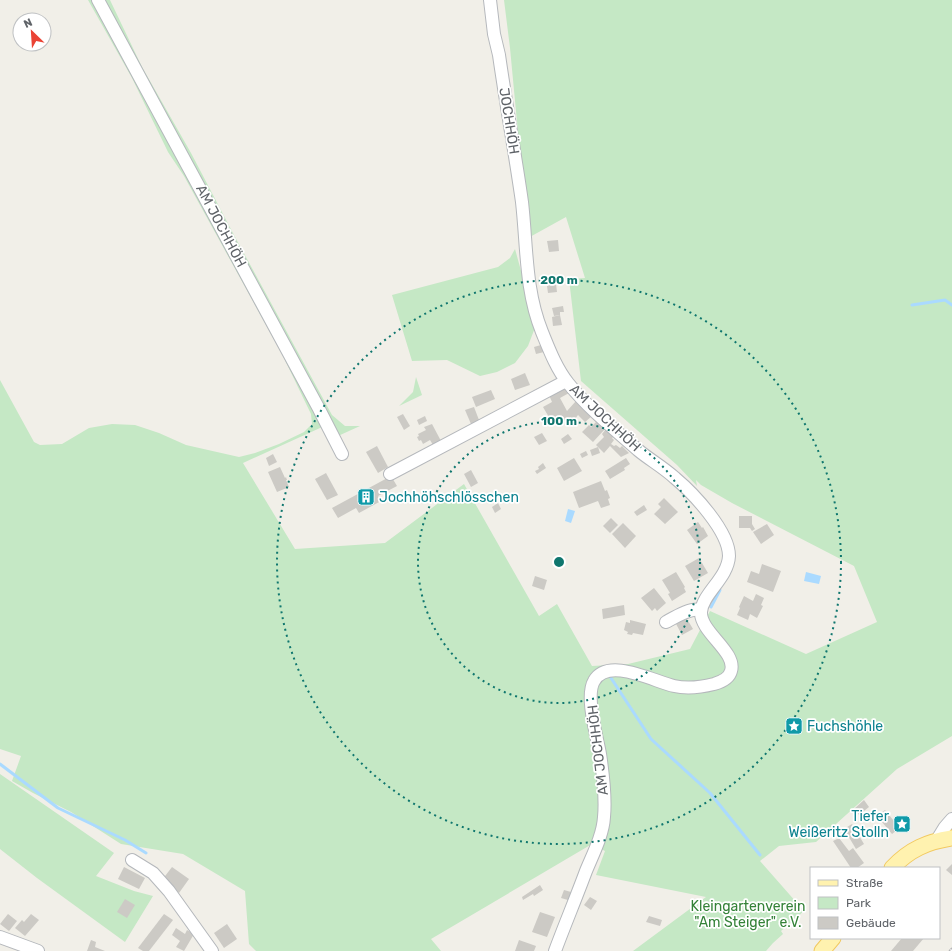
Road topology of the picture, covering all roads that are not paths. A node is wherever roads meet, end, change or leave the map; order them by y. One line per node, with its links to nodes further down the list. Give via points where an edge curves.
1 (98, 0): 5 (street, AM JOCHHÖH)
2 (490, 0): 3 (street, JOCHHÖH, via 522,204)
3 (525, 243): 4 (street, AM JOCHHÖH, via 529,280 541,328)
4 (566, 381): 6 (street, AM JOCHHÖH); 7 (street, AM JOCHHÖH, via 600,416 642,453 674,476 722,532 728,547 727,566)
5 (342, 454)
6 (390, 474)
7 (702, 610): 8 (street, via 691,611); 17 (street, AM JOCHHÖH, via 702,618 707,628 731,662 731,672 722,682 674,686 618,670 606,672 594,680 591,692 592,708 603,779 604,819 594,853)
8 (666, 622)
9 (952, 819): 10 (street)
10 (944, 836): 12 (main road, via 911,852)
11 (132, 860): 15 (street, via 153,873 169,891)
12 (893, 867)
13 (0, 937): 16 (street)
14 (832, 939): 18 (main road)
15 (206, 948)
16 (38, 951)
17 (555, 951)
18 (822, 951)

